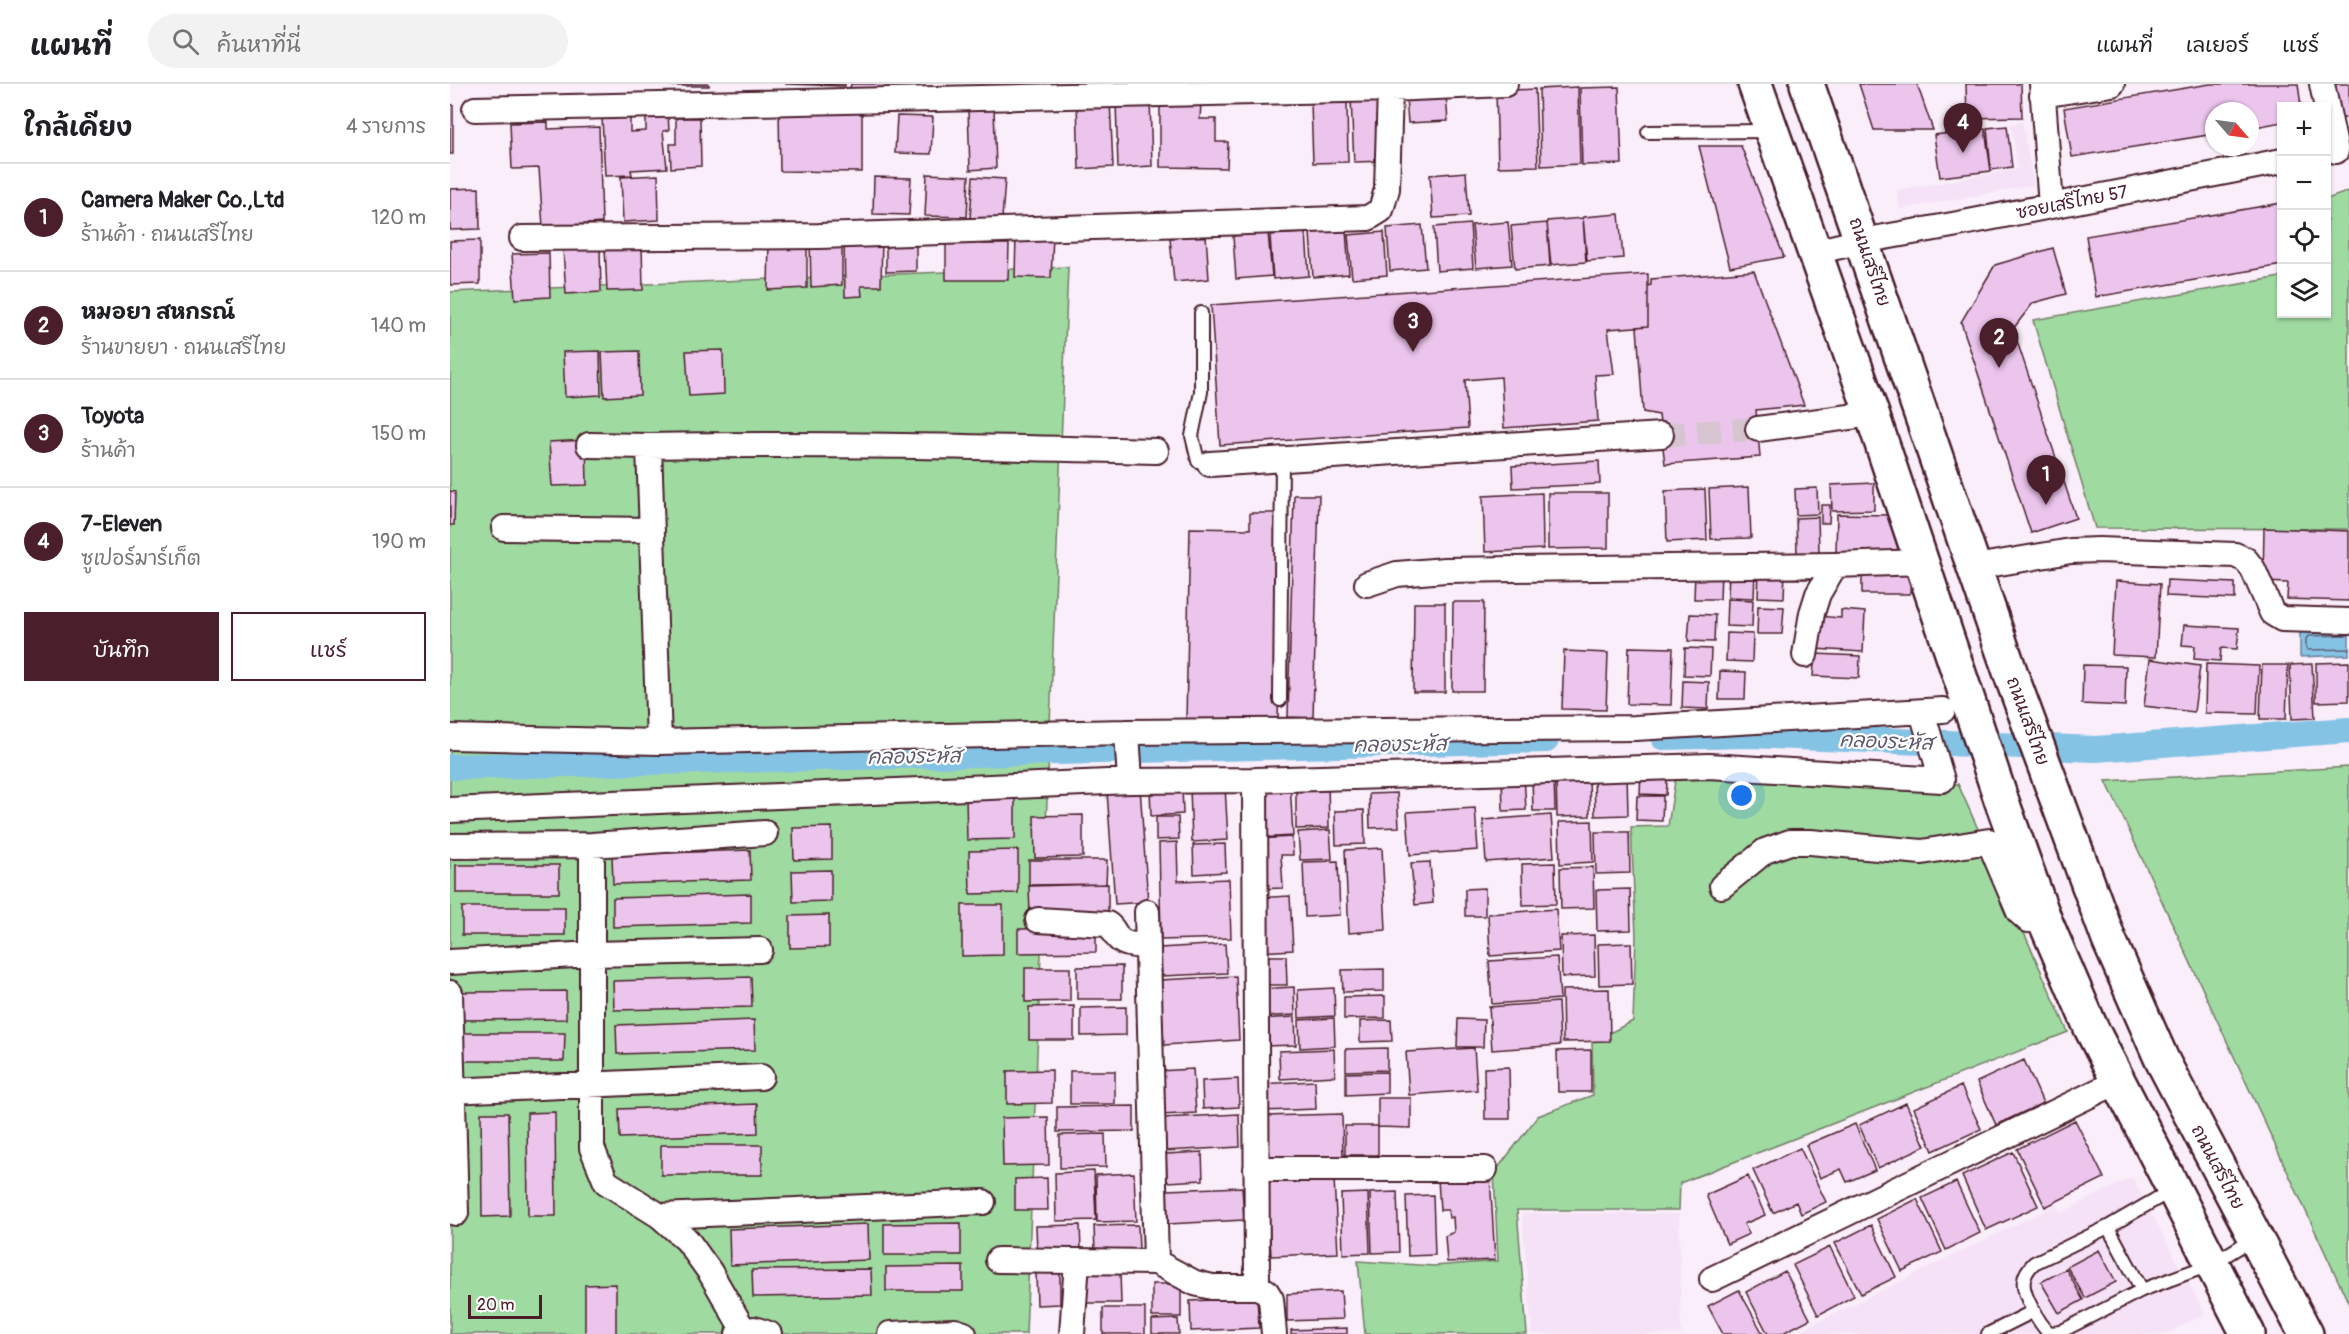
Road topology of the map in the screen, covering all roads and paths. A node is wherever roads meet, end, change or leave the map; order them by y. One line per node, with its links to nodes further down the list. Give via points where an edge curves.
1 (1504, 84): 6 (street)
2 (1755, 84): 9 (main road)
3 (1807, 84): 15 (main road, ถนนเสรีไทย)
4 (2322, 84): 11 (street)
5 (2099, 85): 7 (street)
6 (1390, 89): 8 (street); 14 (street, via 1387,189 1381,210 1368,218 819,236)
7 (2042, 89): 13 (street)
8 (475, 109)
9 (1771, 131): 10 (lane); 16 (main road)
10 (1648, 132)
11 (2337, 151)
12 (2277, 162): 13 (street, ซอยเสรีไทย 57)
13 (2051, 206): 15 (street, ซอยเสรีไทย 57)
14 (522, 238)
15 (1862, 240): 16 (street, ซอยเสรีไทย 57); 30 (main road, ถนนเสรีไทย)
16 (1814, 252): 18 (main road)
17 (1201, 313): 25 (lane, via 1201,392 1192,436 1198,461)
18 (1872, 414): 19 (street); 28 (main road)
19 (1758, 429)
20 (1661, 435): 24 (street)
21 (589, 445): 22 (street)
22 (649, 446): 23 (street); 27 (street)
23 (1156, 451)
24 (1282, 459): 25 (street); 34 (lane)
25 (1210, 464)
26 (504, 528): 27 (street)
27 (652, 530): 38 (street)
28 (1922, 562): 29 (street); 35 (main road)
29 (1835, 565): 31 (street, via 1445,570 1397,574); 33 (street, via 1818,594)
30 (1975, 567): 32 (street, via 2080,550 2235,555 2253,568 2272,613 2282,619); 65 (main road, ถนนเสรีไทย, via 2109,940 2162,1060)
31 (1367, 584)
32 (2349, 621)
33 (1805, 655)
34 (1280, 700)
35 (1939, 707): 36 (street, via 1635,728); 40 (street, via 1942,780 1709,766); 48 (main road, via 2001,799)
36 (1127, 734): 38 (street); 39 (street)
37 (450, 737): 38 (street)
38 (659, 742)
39 (1130, 775): 40 (street); 41 (street)
40 (1255, 780): 58 (street)
41 (450, 810)
42 (765, 833): 43 (street)
43 (592, 845): 44 (street); 51 (street)
44 (450, 846)
45 (1722, 886): 48 (street, via 1765,851 1790,842 1922,852 1989,841 2019,912 2028,920)
46 (1147, 912): 49 (street)
47 (1038, 920): 49 (street, via 1107,924 1123,942)
48 (2045, 921): 55 (main road)
49 (1148, 946): 68 (street)
50 (760, 950): 51 (street)
51 (593, 954): 52 (street); 56 (street)
52 (450, 962)
53 (450, 993): 57 (street)
54 (760, 1077): 56 (street)
55 (2117, 1082): 60 (main road); 70 (street)
56 (591, 1085): 57 (street); 63 (street, via 592,1148 606,1182)
57 (451, 1091): 62 (street)
58 (1256, 1169): 59 (street); 71 (street)
59 (1485, 1169)
60 (2172, 1190): 64 (lane); 69 (main road)
61 (983, 1202): 63 (street)
62 (456, 1213)
63 (660, 1216): 74 (street, via 687,1240 710,1272)
64 (2108, 1227): 72 (lane); 73 (lane, via 2034,1263 2024,1277 2023,1288)
65 (2255, 1237): 69 (lane); 82 (main road, ถนนเสรีไทย)
66 (998, 1260): 67 (street)
67 (1077, 1261): 68 (street); 78 (street)
68 (1156, 1262): 71 (street, via 1195,1283)
69 (2212, 1264): 72 (lane); 81 (main road)
70 (1712, 1279)
71 (1257, 1287): 79 (street, via 1271,1299)
72 (2142, 1290): 73 (lane, via 2055,1334 2045,1328)
73 (2034, 1311): 80 (lane)
74 (741, 1332): 75 (street, via 754,1329)
75 (770, 1334)
76 (890, 1334): 77 (street)
77 (964, 1334)
78 (1072, 1334)
79 (1274, 1334)
80 (1988, 1334)
81 (2248, 1334)
82 (2306, 1334)

